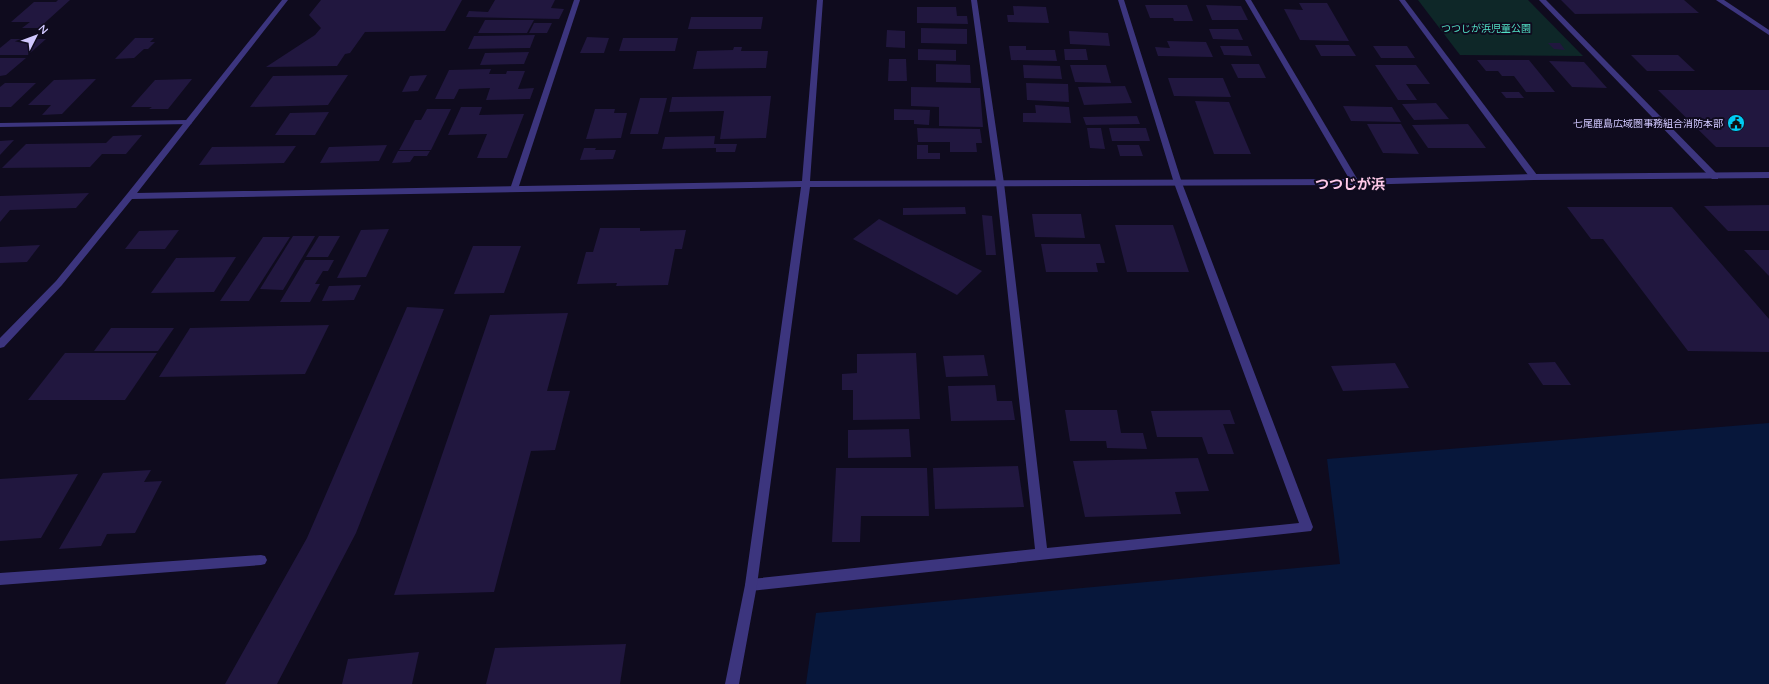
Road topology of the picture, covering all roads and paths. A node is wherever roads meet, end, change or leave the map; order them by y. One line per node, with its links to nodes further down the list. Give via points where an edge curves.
1 (285, 0): 11 (street)
2 (577, 0): 20 (street)
3 (820, 0): 18 (street)
4 (974, 0): 19 (street)
5 (1121, 0): 17 (street)
6 (1248, 0): 16 (street)
7 (1402, 0): 14 (street)
8 (1542, 0): 15 (street)
9 (1719, 0): 10 (street)
10 (1769, 33)
11 (188, 122): 12 (street); 21 (street)
12 (0, 125)
13 (1769, 175): 15 (street)
14 (1534, 177): 15 (street); 16 (street)
15 (1715, 177)
16 (1356, 182): 17 (street)
17 (1178, 183): 19 (street); 23 (street, via 1306,527)
18 (806, 184): 19 (street); 20 (street); 26 (street)
19 (1000, 184): 23 (street)
20 (514, 189): 21 (street)
21 (130, 196): 22 (street, via 59,283)
22 (0, 344)
23 (1042, 554): 26 (street)
24 (261, 560): 25 (street)
25 (0, 579)
26 (751, 585): 27 (street)
27 (732, 684)

